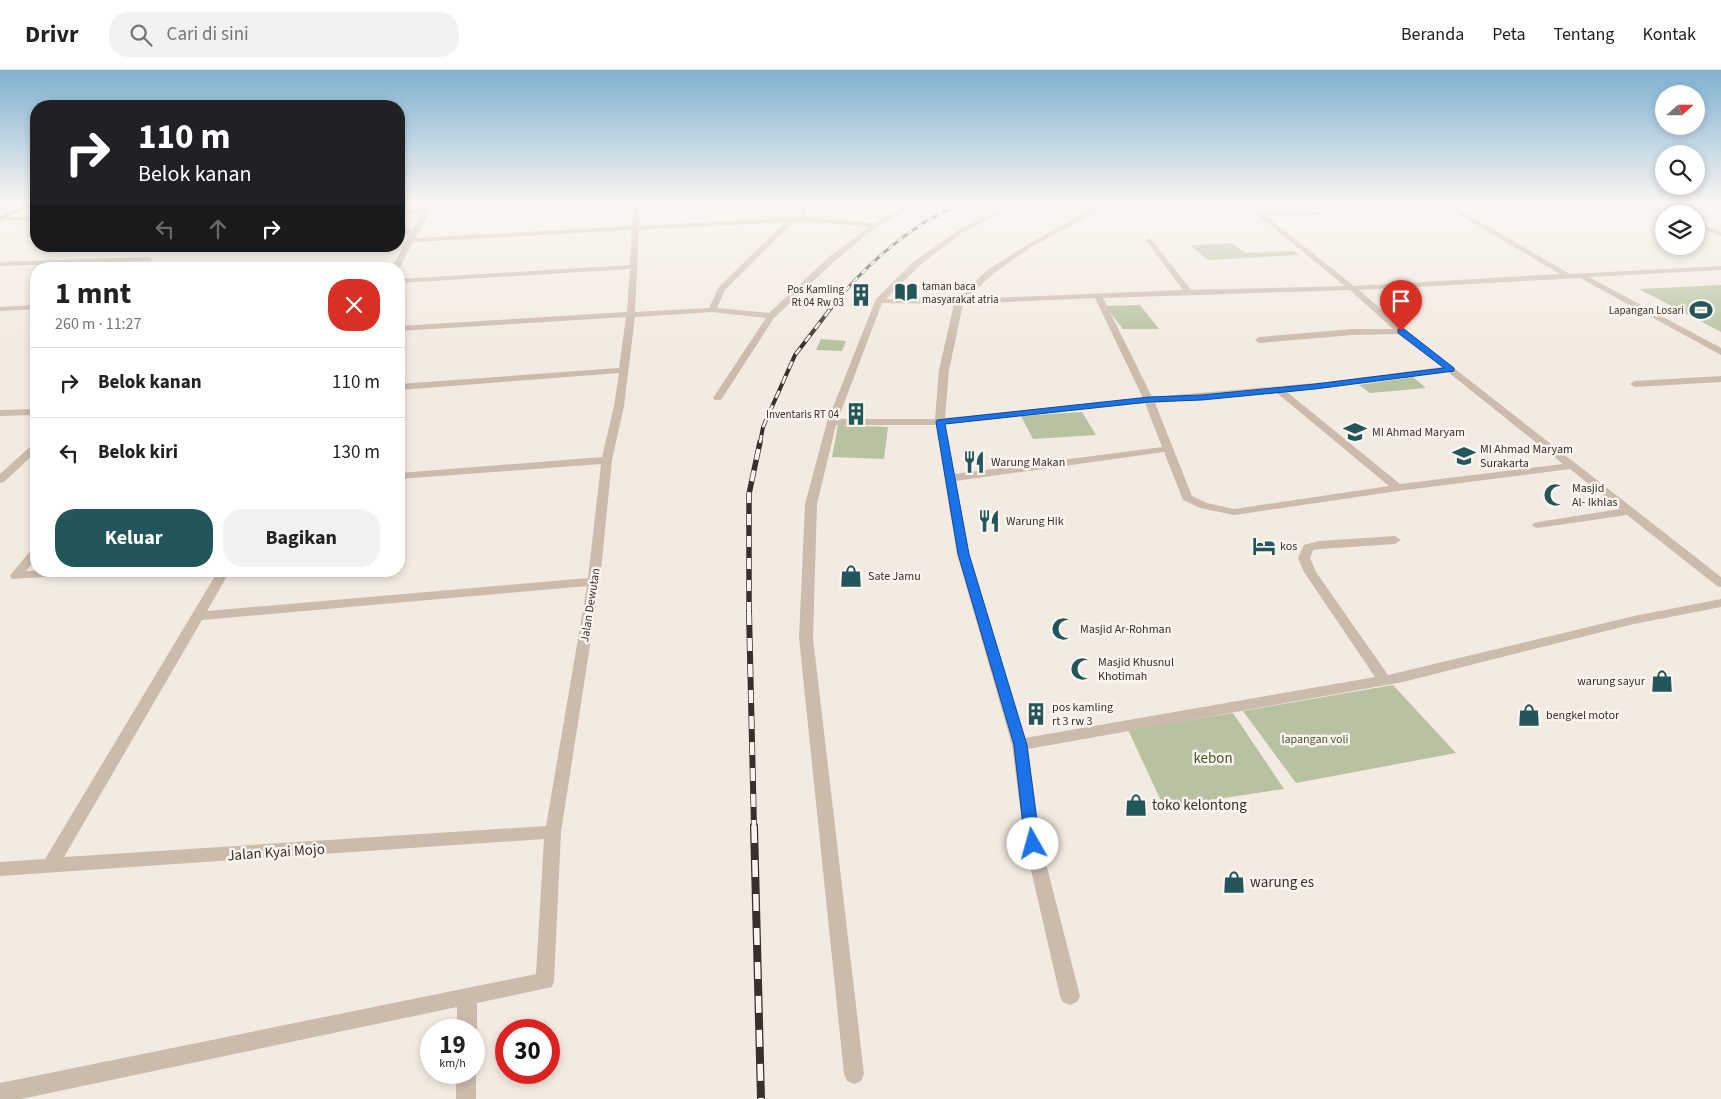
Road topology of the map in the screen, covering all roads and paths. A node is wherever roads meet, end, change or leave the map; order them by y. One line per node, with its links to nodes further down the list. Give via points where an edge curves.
1 (634, 251): 13 (street, Jalan Dewutan)
2 (760, 251): 25 (street, via 722,289)
3 (842, 251): 27 (street)
4 (934, 251): 21 (street)
5 (1021, 251): 22 (street, via 990,272)
6 (1158, 251): 19 (street)
7 (1307, 251): 18 (street)
8 (1525, 251): 16 (street)
9 (148, 260): 10 (street)
10 (74, 262)
11 (30, 263): 12 (street)
12 (0, 264)
13 (634, 267): 17 (street); 26 (street, Jalan Dewutan)
14 (1721, 268): 15 (street)
15 (1583, 276): 16 (street); 31 (street)
16 (1570, 277): 18 (street)
17 (405, 281)
18 (1352, 288): 19 (street); 29 (street)
19 (1190, 292): 20 (street)
20 (1098, 296): 22 (street); 39 (street)
21 (879, 301): 22 (street); 42 (street)
22 (959, 302): 43 (street, via 944,370)
23 (30, 307): 24 (street)
24 (0, 309)
25 (712, 310): 26 (street); 27 (street)
26 (631, 314): 28 (street); 33 (street, Jalan Dewutan)
27 (771, 316): 38 (street)
28 (405, 328)
29 (1401, 331): 30 (street); 32 (street)
30 (1259, 340)
31 (1721, 352)
32 (1451, 369): 37 (street); 47 (street)
33 (624, 370): 36 (street); 46 (street, Jalan Dewutan)
34 (1721, 379): 35 (street)
35 (1635, 384)
36 (405, 387)
37 (1279, 390): 39 (street); 51 (street)
38 (718, 398)
39 (1149, 400): 43 (street); 44 (street)
40 (30, 412): 41 (street)
41 (0, 413)
42 (832, 422): 43 (street); 70 (street, via 811,504 806,638)
43 (940, 422): 49 (street)
44 (1167, 449): 49 (street); 51 (street, via 1187,498 1204,506 1234,512)
45 (30, 452): 50 (street)
46 (607, 460): 48 (street); 58 (street, Jalan Dewutan)
47 (1572, 466): 51 (street); 52 (street)
48 (405, 476)
49 (951, 478): 63 (street, via 963,554)
50 (0, 480)
51 (1398, 488)
52 (1630, 511): 53 (street); 59 (street)
53 (1538, 525)
54 (1395, 540): 62 (street, via 1319,544 1308,548 1304,558 1310,572)
55 (30, 559): 56 (street, via 16,576)
56 (30, 575)
57 (220, 577): 61 (street)
58 (594, 581): 61 (street); 64 (street, Jalan Dewutan)
59 (1721, 583)
60 (1721, 603): 62 (street, via 1634,620)
61 (197, 616): 65 (street)
62 (1384, 680): 63 (street)
63 (1020, 745): 68 (street, via 1033,844)
64 (552, 832): 65 (street, Jalan Kyai Mojo); 67 (street, Jalan Dewutan, via 545,981)
65 (49, 867): 66 (street, Jalan Kyai Mojo)
66 (0, 869)
67 (467, 996): 69 (street); 72 (street)
68 (1070, 996)
69 (467, 1019)
70 (854, 1074)
71 (466, 1084): 73 (street)
72 (0, 1093)
73 (466, 1099)

